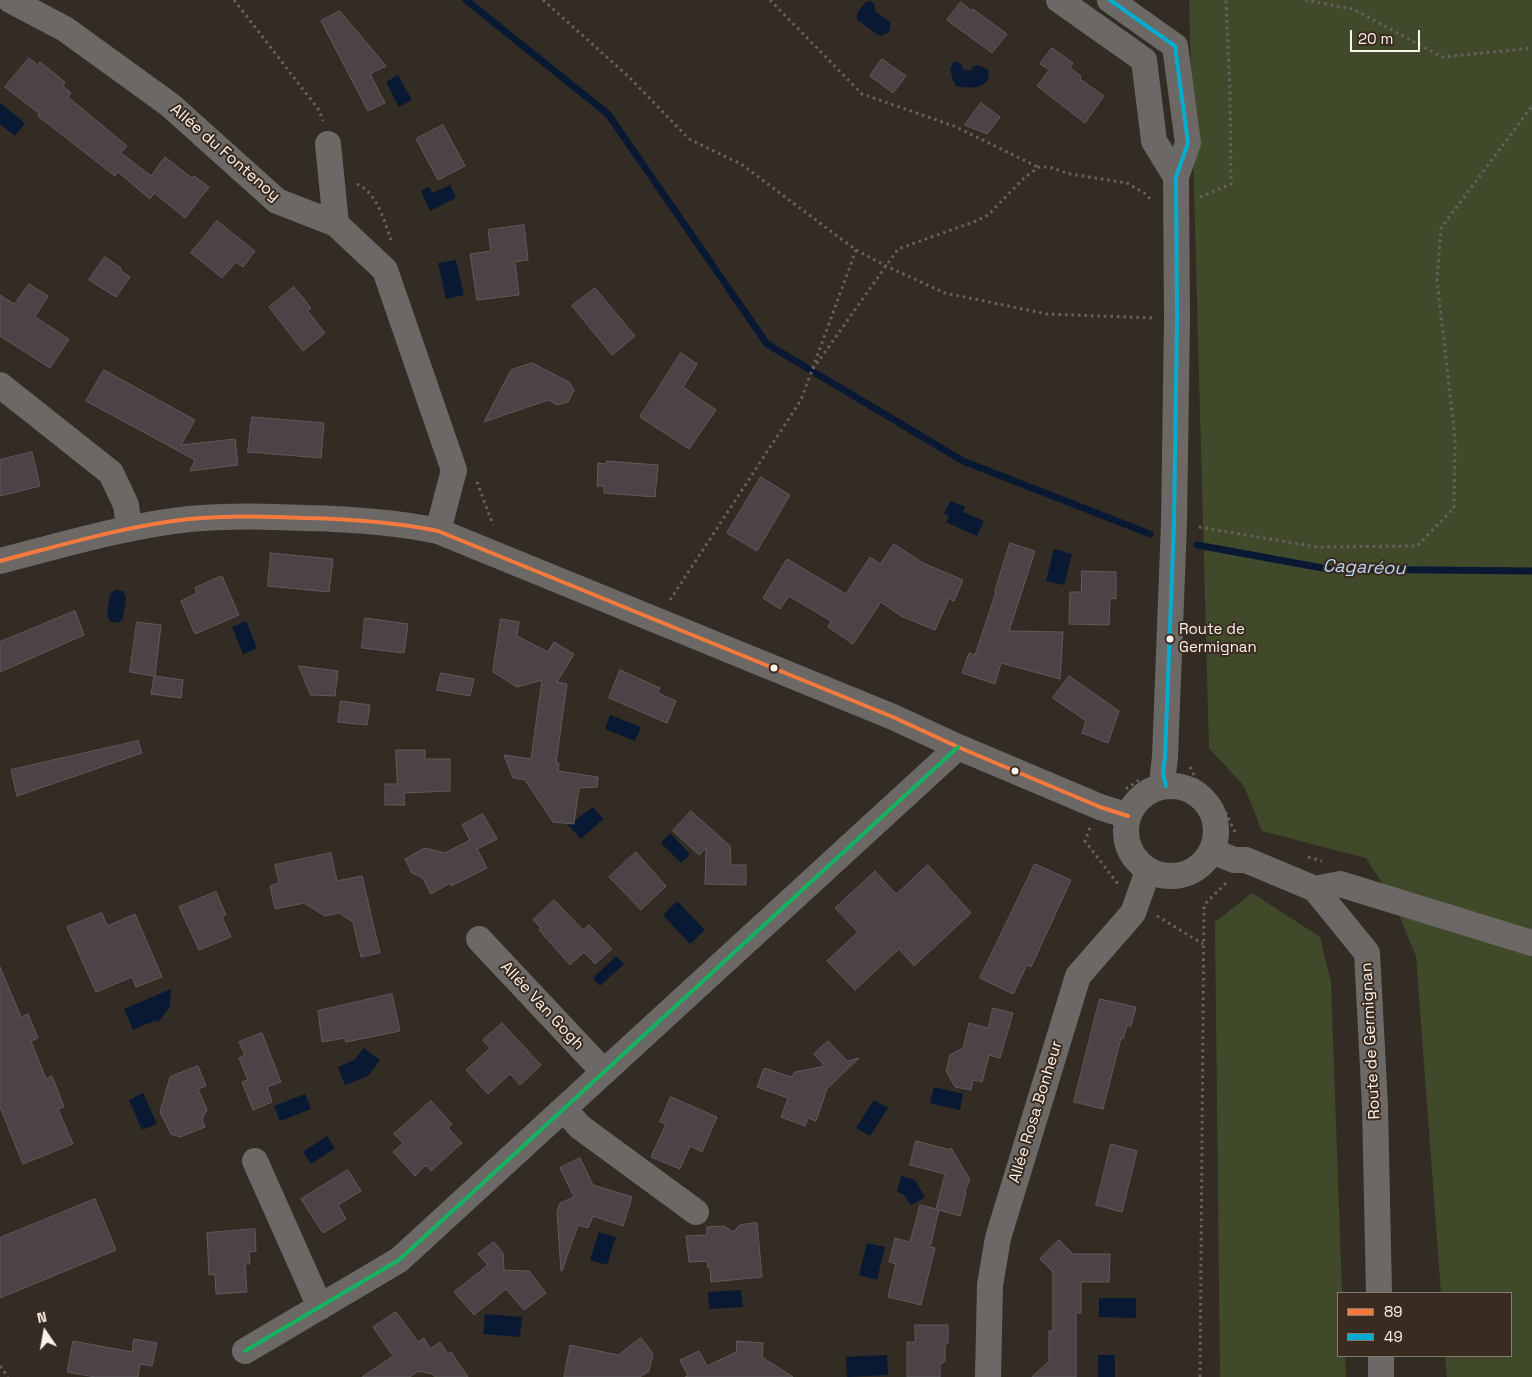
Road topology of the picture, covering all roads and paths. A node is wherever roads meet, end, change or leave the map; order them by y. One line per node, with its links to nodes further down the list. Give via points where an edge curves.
1 (10, 0): 15 (street, Allée du Fontenoy, via 65,28 170,105 277,201)
2 (234, 0): 11 (path, via 319,110)
3 (543, 0): 16 (path, via 629,77 688,138 741,164)
4 (770, 0): 12 (path, via 862,94 954,126)
5 (1059, 0): 13 (street, via 1144,60 1154,141)
6 (1110, 0): 13 (street, via 1175,46 1188,143)
7 (1226, 0): 14 (path, via 1231,184)
8 (1305, 0): 9 (path, via 1353,9 1442,57)
9 (1532, 48)
10 (1532, 106): 21 (path, via 1441,228 1437,280 1455,438 1454,508 1417,546 1317,547)
11 (327, 136): 15 (street)
12 (1039, 167): 14 (path, via 1127,183); 17 (path, via 976,222 898,249)
13 (1176, 177): 14 (street)
14 (1176, 217): 18 (street)
15 (336, 224): 23 (street, Allée du Fontenoy, via 385,270 454,470)
16 (856, 250): 17 (path); 19 (path)
17 (886, 266): 18 (path, via 945,293 1047,314); 19 (path)
18 (1177, 318): 21 (street)
19 (812, 369): 25 (path, via 801,400)
20 (0, 385): 22 (street, via 111,473 126,505)
21 (1174, 523): 27 (street)
22 (129, 529): 23 (street, via 189,519 260,516 403,524); 24 (street)
23 (438, 531): 26 (street, via 893,717)
24 (0, 561)
25 (670, 600)
26 (958, 747): 29 (street); 36 (street)
27 (1164, 780): 28 (path, via 1146,774 1126,789); 29 (street, via 1142,796); 30 (street, via 1203,799 1216,824)
28 (1118, 787)
29 (1128, 816): 31 (street, via 1125,832 1128,847)
30 (1212, 851): 31 (street, via 1191,872 1177,877); 32 (street, Route de Germignan, via 1234,860 1246,860)
31 (1148, 871): 46 (street, Allée Rosa Bonheur, via 1133,913 1078,976 998,1238 990,1285)
32 (1315, 889): 34 (street, via 1340,884); 40 (street, Route de Germignan, via 1367,953 1375,1106)
33 (480, 939): 36 (street, Allée Van Gogh)
34 (1532, 943)
35 (1204, 944): 47 (path)
36 (604, 1072): 37 (street)
37 (564, 1109): 39 (street, via 580,1127); 41 (street, via 399,1260)
38 (255, 1161): 41 (street)
39 (696, 1212)
40 (1379, 1292)
41 (320, 1307): 42 (street)
42 (245, 1351)
43 (1381, 1357): 48 (street)
44 (0, 1366): 45 (path)
45 (8, 1377)
46 (988, 1377)
47 (1200, 1377)
48 (1381, 1377)

